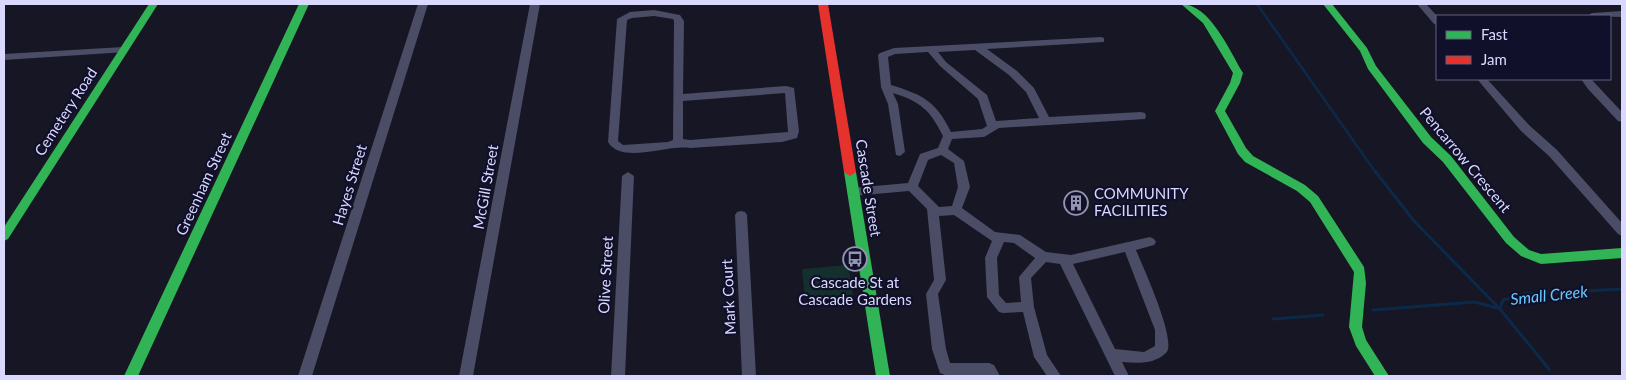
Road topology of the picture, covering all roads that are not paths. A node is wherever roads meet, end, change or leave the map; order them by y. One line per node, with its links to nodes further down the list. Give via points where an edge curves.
1 (153, 4): 13 (street, Cemetery Road)
2 (304, 4): 43 (street, Greenham Street)
3 (423, 4): 44 (street, Hayes Street)
4 (535, 4): 45 (street, McGill Street)
5 (823, 4): 29 (street, Cascade Street)
6 (1185, 4): 52 (street, via 1207,22 1238,73 1238,80 1220,110 1242,151 1314,199 1360,271 1362,282 1355,322 1357,333)
7 (1327, 4): 38 (street, Pencarrow Crescent, via 1364,50 1371,67 1426,140 1447,159 1516,247 1541,259)
8 (1421, 4): 9 (street)
9 (1436, 21)
10 (1101, 40): 11 (street)
11 (978, 47): 12 (street); 21 (street, via 1030,90)
12 (931, 49): 17 (street, via 894,51 883,55); 22 (street, via 943,64 983,97)
13 (123, 50): 14 (street); 34 (street, Cemetery Road)
14 (4, 57)
15 (1483, 80): 33 (street)
16 (1587, 80): 20 (street)
17 (886, 87): 23 (street, via 919,98 938,115); 26 (street, via 893,104)
18 (680, 98): 24 (street); 24 (street, via 790,90 794,130 793,135 782,138); 24 (street, via 677,17 654,13 625,16 622,19 613,142 622,149 668,146)
19 (1141, 116): 21 (street)
20 (1622, 118)
21 (1046, 121): 22 (street, via 997,124)
22 (993, 127): 23 (street, via 984,133)
23 (948, 136): 25 (street)
24 (678, 142)
25 (942, 151): 28 (street, via 924,157); 31 (street, via 959,161 964,187)
26 (900, 152)
27 (628, 176): 46 (street, Olive Street)
28 (912, 187): 29 (street); 30 (street)
29 (853, 192): 48 (street, Cascade Street)
30 (933, 209): 31 (street, via 937,212); 49 (street, via 940,280 932,294 945,369 989,369)
31 (956, 210): 35 (street, via 993,237)
32 (741, 215): 47 (street, Mark Court)
33 (1622, 231)
34 (4, 236)
35 (1000, 238): 39 (street, via 1016,238); 41 (street, via 991,258 993,297 1003,308)
36 (1150, 242): 37 (street)
37 (1129, 247): 40 (street); 42 (street, via 1161,330 1162,349 1145,358)
38 (1622, 253)
39 (1043, 257): 40 (street); 41 (street, via 1025,277)
40 (1064, 259): 42 (street)
41 (1028, 307): 50 (street, via 1041,357)
42 (1113, 355): 51 (street)
43 (131, 376)
44 (305, 376)
45 (466, 376)
46 (618, 376)
47 (749, 376)
48 (884, 376)
49 (992, 376)
50 (1054, 376)
51 (1122, 376)
52 (1382, 376)

